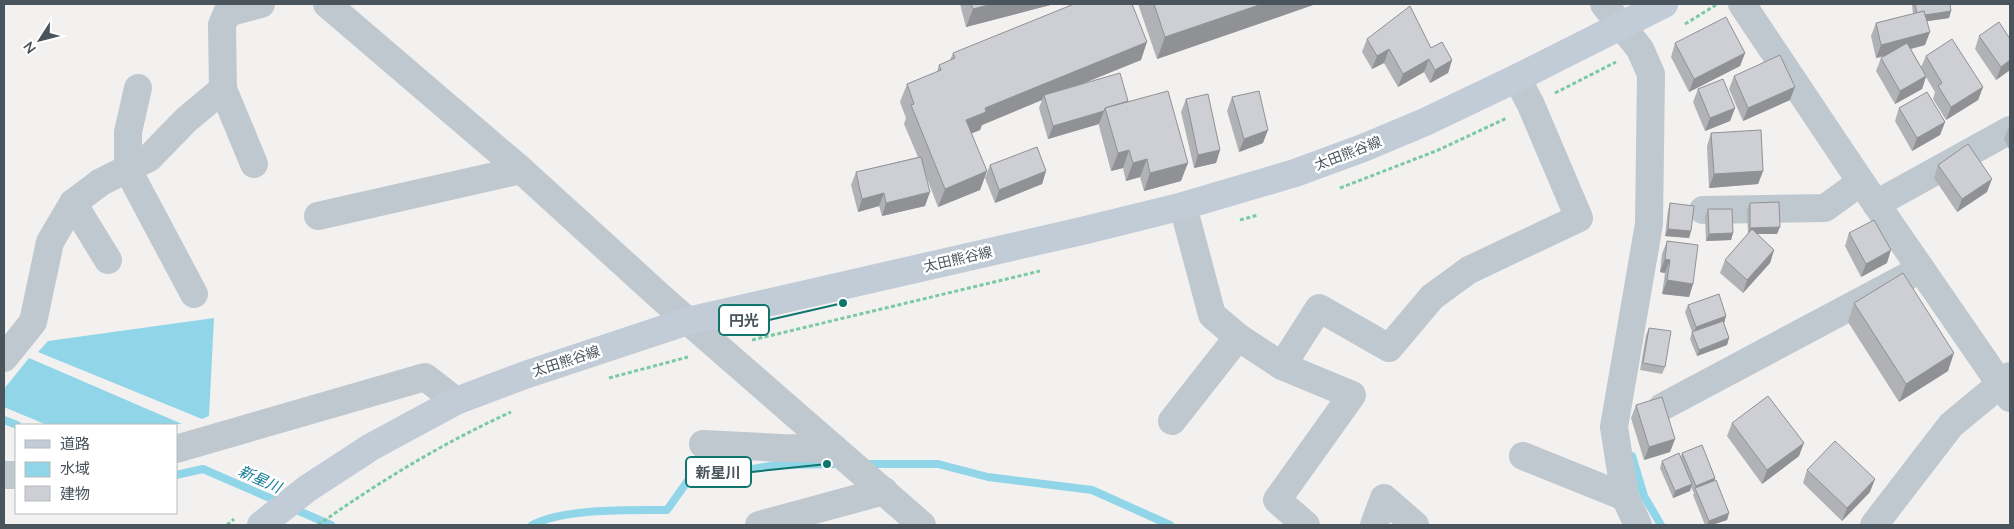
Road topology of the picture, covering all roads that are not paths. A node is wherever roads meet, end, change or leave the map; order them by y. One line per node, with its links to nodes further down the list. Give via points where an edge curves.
1 (261, 4): 9 (street, via 227,13 224,18)
2 (1604, 4): 6 (street)
3 (1664, 4): 6 (main road, 太田熊谷線)
4 (1742, 4): 14 (street)
5 (330, 5): 13 (street)
6 (1631, 21): 7 (main road, 太田熊谷線); 35 (street, via 1651,74 1649,224 1614,427)
7 (1516, 78): 16 (main road, 太田熊谷線, via 1363,148 1295,173); 25 (street, via 1579,218 1469,270 1432,297 1390,348 1318,308)
8 (138, 88): 12 (street, via 128,132)
9 (223, 89): 11 (street); 12 (street, via 186,120 149,158)
10 (2010, 130): 14 (street)
11 (254, 164)
12 (128, 170): 15 (street, via 101,182); 21 (street)
13 (521, 170): 18 (street); 22 (street)
14 (1869, 193): 17 (street, via 1825,208); 20 (street)
15 (73, 203): 19 (street); 24 (street, via 50,242 33,322)
16 (1183, 206): 22 (main road, 太田熊谷線); 23 (street, via 1212,315)
17 (1703, 210)
18 (318, 216)
19 (108, 260)
20 (1921, 269): 26 (street); 28 (street)
21 (194, 294)
22 (688, 321): 27 (main road, 太田熊谷線); 32 (street)
23 (1238, 337): 25 (street); 29 (street)
24 (4, 358)
25 (1282, 366): 39 (street, via 1352,395 1277,500)
26 (2007, 386): 43 (street, via 1951,425)
27 (456, 401): 31 (street, via 425,377); 36 (main road, 太田熊谷線, via 371,447 308,488)
28 (1662, 406)
29 (1172, 421)
30 (703, 444): 32 (street)
31 (178, 448)
32 (836, 449): 34 (street)
33 (1523, 456): 35 (street)
34 (877, 485): 37 (street); 38 (street)
35 (1625, 497): 42 (street)
36 (261, 525)
37 (759, 525)
38 (922, 525)
39 (1306, 525)
40 (1374, 525): 41 (street, via 1384,498)
41 (1415, 525)
42 (1638, 525)
43 (1874, 525)

